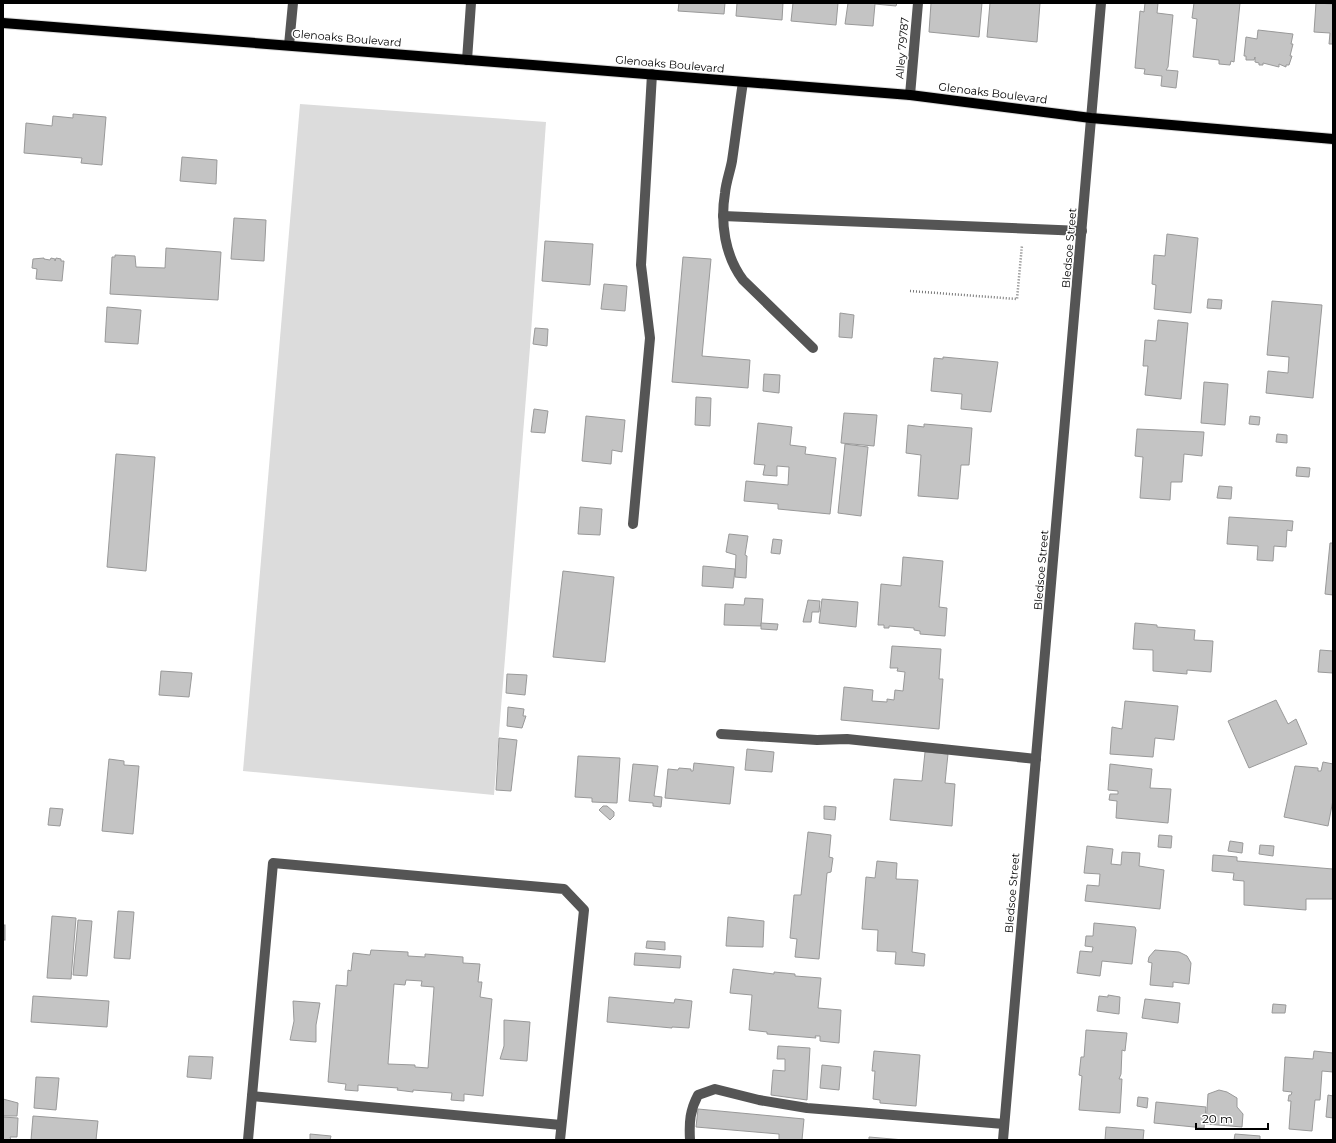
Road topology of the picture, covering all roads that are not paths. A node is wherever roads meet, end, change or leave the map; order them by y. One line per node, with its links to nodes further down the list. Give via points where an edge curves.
1 (293, 3): 6 (street)
2 (471, 3): 7 (street)
3 (918, 3): 10 (street, Alley 79787)
4 (1101, 3): 11 (street, Bledsoe Street)
5 (3, 23): 6 (main road, Glenoaks Boulevard)
6 (289, 45): 7 (main road, Glenoaks Boulevard)
7 (467, 60): 8 (main road, Glenoaks Boulevard)
8 (652, 74): 9 (main road, Glenoaks Boulevard); 16 (street, via 642,265 650,338)
9 (743, 82): 10 (main road, Glenoaks Boulevard); 13 (street)
10 (910, 95): 11 (main road, Glenoaks Boulevard)
11 (1091, 118): 12 (main road, Glenoaks Boulevard); 14 (street, Bledsoe Street)
12 (1333, 139)
13 (723, 216): 14 (street); 15 (street, via 729,255 735,270)
14 (1082, 231): 18 (street, Bledsoe Street)
15 (813, 348)
16 (633, 524)
17 (721, 734): 18 (street, via 817,740 847,739)
18 (1036, 759): 20 (street, Bledsoe Street)
19 (252, 1096): 21 (street); 21 (street, via 273,863 556,888 564,889 584,910); 22 (street)
20 (1004, 1124): 24 (street, via 807,1108 715,1089 698,1095 692,1107 689,1121); 25 (street, Bledsoe Street)
21 (561, 1125): 23 (street)
22 (248, 1140)
23 (560, 1140)
24 (690, 1140)
25 (1003, 1140)

